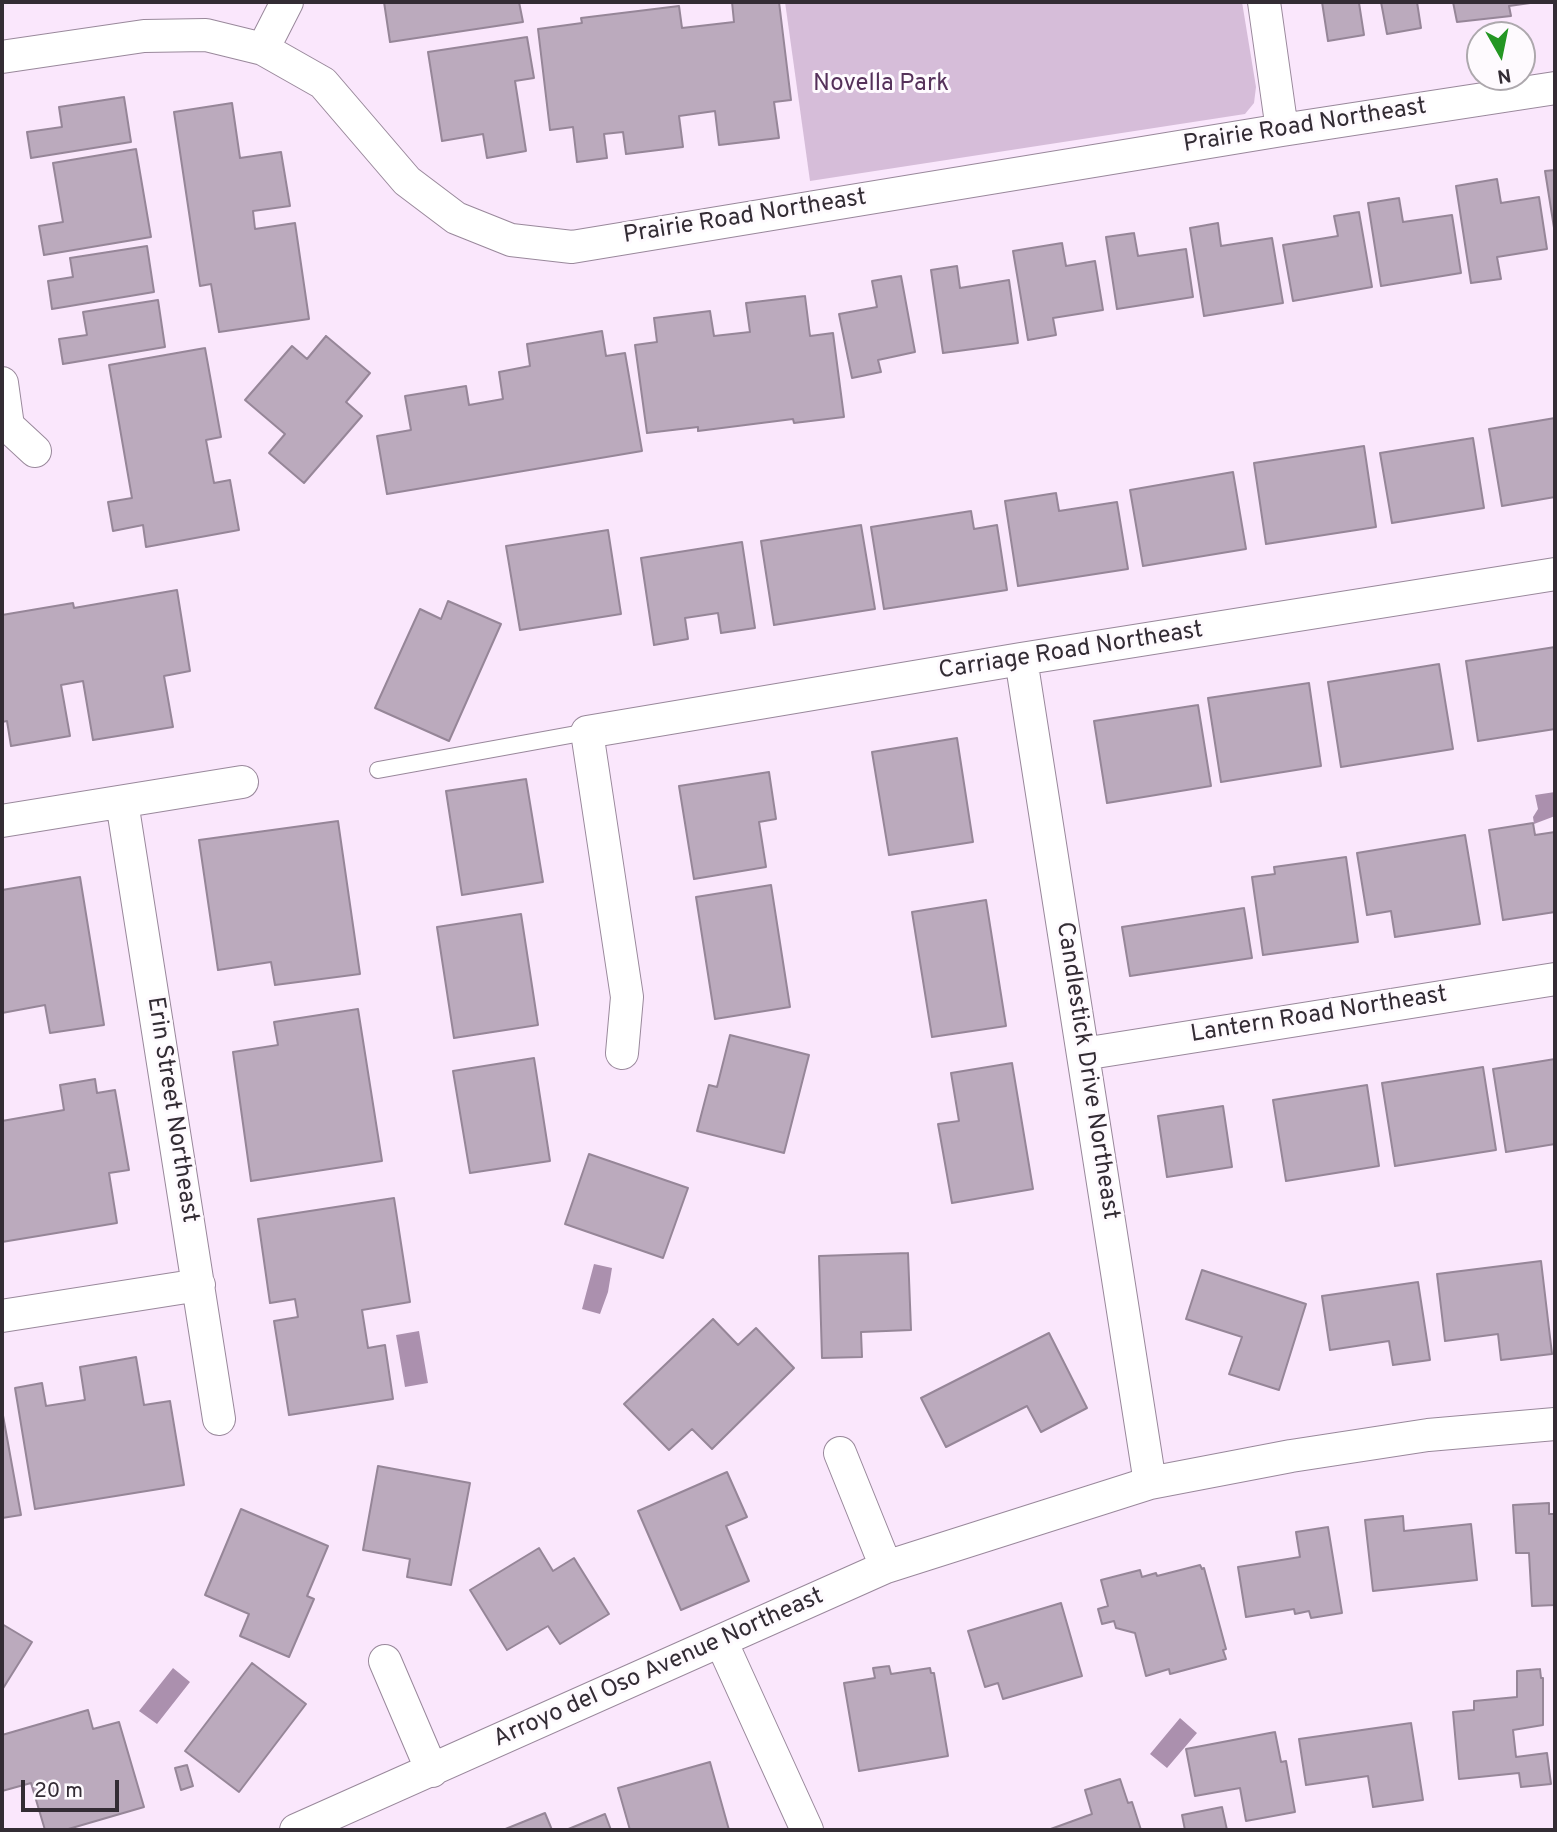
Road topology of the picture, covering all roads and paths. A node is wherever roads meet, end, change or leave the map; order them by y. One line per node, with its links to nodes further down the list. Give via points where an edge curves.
1 (287, 2): 3 (street)
2 (1264, 2): 6 (street)
3 (263, 49): 4 (street, Prairie Road Northeast, via 206,34 144,36); 6 (street, Prairie Road Northeast, via 323,83 407,181 456,218 510,240 572,247)
4 (2, 57)
5 (1555, 88): 6 (street, Prairie Road Northeast)
6 (1282, 130)
7 (2, 383): 8 (street, via 8,426)
8 (35, 451)
9 (1555, 574): 10 (street, Carriage Road Northeast)
10 (1021, 660): 11 (street, Carriage Road Northeast); 18 (street, Candlestick Drive Northeast)
11 (587, 732): 12 (lane); 17 (street, via 627,998)
12 (377, 770)
13 (242, 782): 14 (street)
14 (122, 802): 15 (street); 19 (street, Erin Street Northeast)
15 (2, 821)
16 (1555, 979): 18 (street, Lantern Road Northeast)
17 (622, 1053)
18 (1083, 1054): 24 (street, Candlestick Drive Northeast)
19 (199, 1285): 20 (street); 21 (street, Erin Street Northeast)
20 (2, 1316)
21 (219, 1419)
22 (1555, 1424): 24 (street, Arroyo del Oso Avenue Northeast, via 1414,1437)
23 (840, 1453): 25 (street)
24 (1150, 1483): 25 (street, Arroyo del Oso Avenue Northeast)
25 (886, 1567): 26 (street, Arroyo del Oso Avenue Northeast)
26 (721, 1641): 28 (street, Arroyo del Oso Avenue Northeast); 30 (street)
27 (385, 1661): 28 (street)
28 (432, 1771): 29 (street, Arroyo del Oso Avenue Northeast)
29 (296, 1830)
30 (807, 1830)

